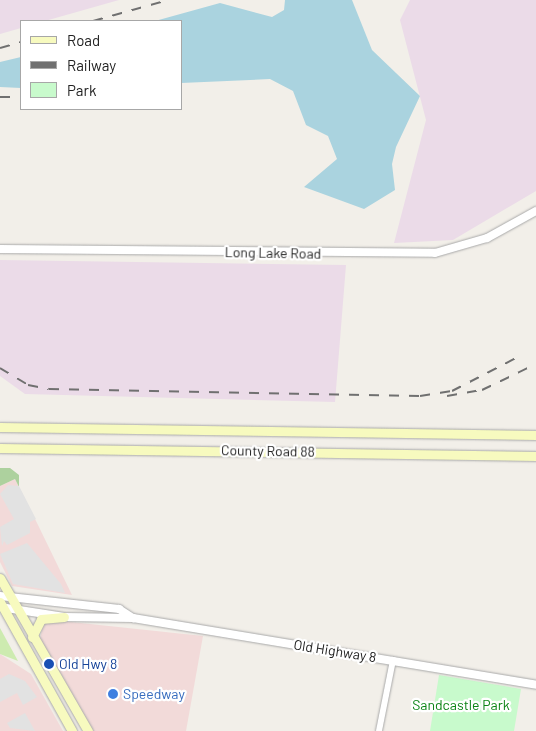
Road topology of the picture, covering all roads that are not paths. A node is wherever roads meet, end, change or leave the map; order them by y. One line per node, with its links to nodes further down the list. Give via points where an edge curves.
1 (536, 211): 2 (street, Long Lake Road, via 487,238 435,253)
2 (0, 249)
3 (0, 427): 4 (main road, County Road 88)
4 (536, 436)
5 (0, 448): 6 (main road, County Road 88)
6 (536, 456)
7 (0, 578): 9 (main road)
8 (0, 596): 9 (street, Old Highway 8)
9 (10, 596): 11 (main road); 13 (street, Old Highway 8, via 119,609)
10 (1, 606): 11 (street, Old Highway 8); 17 (main road)
11 (17, 610): 12 (street, Old Highway 8); 14 (main road)
12 (64, 617): 13 (street, Old Highway 8); 14 (main road, via 41,619)
13 (133, 618): 15 (street, Old Highway 8)
14 (32, 637): 18 (main road)
15 (393, 660): 16 (street, Old Highway 8); 19 (street)
16 (536, 685)
17 (72, 731)
18 (88, 731)
19 (379, 731)

